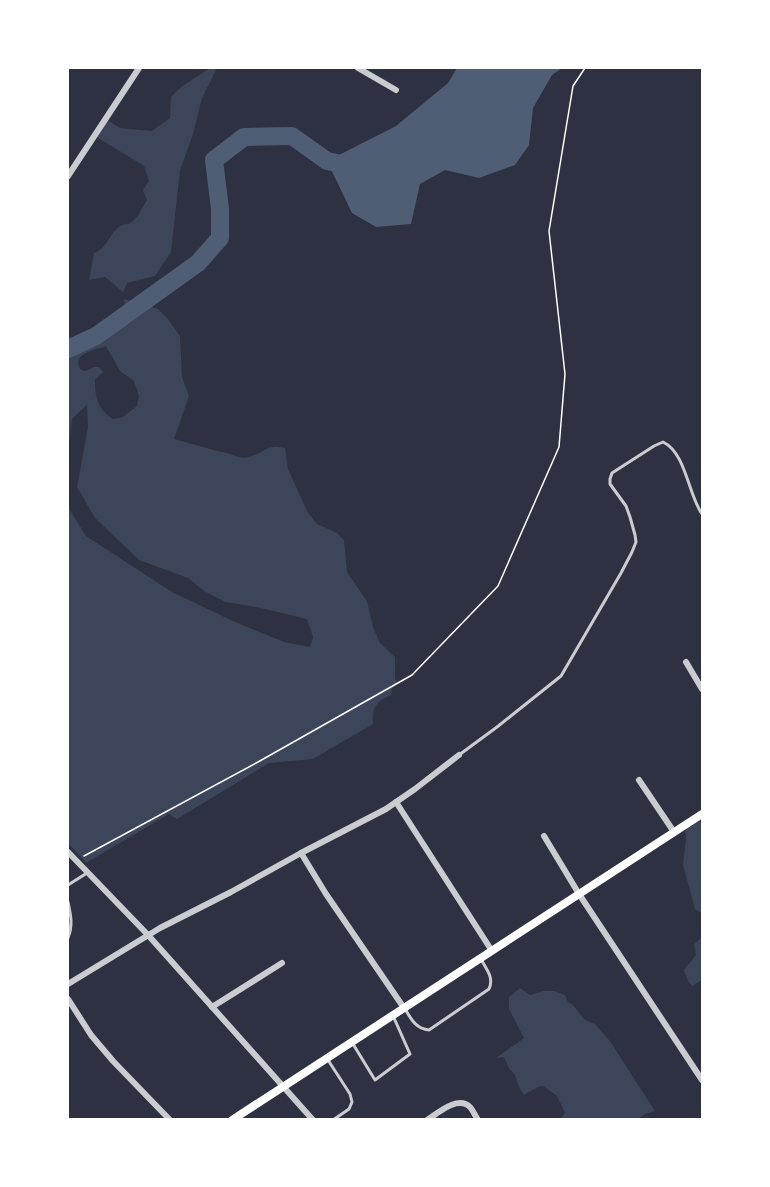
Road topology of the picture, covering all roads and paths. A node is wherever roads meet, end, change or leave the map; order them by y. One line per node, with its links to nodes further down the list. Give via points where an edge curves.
1 (139, 68): 5 (street)
2 (358, 68): 4 (street)
3 (585, 68): 17 (path, via 573,86 549,231 565,374 559,447 498,586 412,675)
4 (396, 90)
5 (68, 176)
6 (702, 514): 9 (lane, via 678,457 663,442 612,472 610,484 626,506 635,535 633,552 561,676)
7 (686, 662): 8 (street)
8 (702, 689)
9 (459, 755): 11 (street)
10 (639, 780): 13 (street)
11 (396, 802): 16 (street); 24 (street)
12 (702, 814): 13 (main road)
13 (674, 832): 20 (main road)
14 (544, 836): 20 (street)
15 (68, 852): 17 (street)
16 (301, 853): 22 (street); 30 (street)
17 (76, 860): 18 (street)
18 (87, 873): 19 (lane); 22 (street)
19 (68, 885)
20 (579, 894): 24 (main road); 34 (street)
21 (68, 902): 23 (lane)
22 (148, 935): 27 (street); 29 (street)
23 (68, 938)
24 (492, 951): 25 (main road)
25 (481, 959): 30 (main road); 30 (lane, via 491,977 489,989 429,1030 416,1025)
26 (282, 963): 29 (street)
27 (68, 984)
28 (68, 999): 36 (street, via 113,1061)
29 (212, 1007): 35 (street)
30 (404, 1008): 31 (main road)
31 (393, 1015): 32 (main road); 32 (lane, via 410,1054 375,1080)
32 (352, 1043): 33 (main road)
33 (327, 1058): 35 (main road); 39 (lane, via 352,1102)
34 (702, 1080)
35 (283, 1086): 37 (main road); 38 (street)
36 (170, 1119)
37 (232, 1119)
38 (313, 1119)
39 (333, 1119)
40 (427, 1119): 41 (street, via 458,1102 471,1108)
41 (478, 1119)

